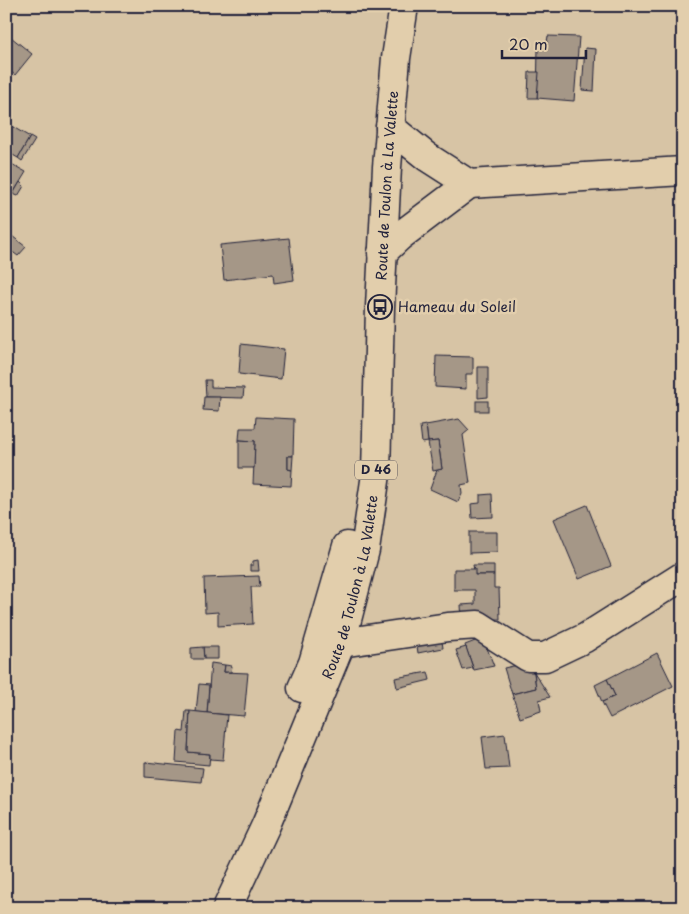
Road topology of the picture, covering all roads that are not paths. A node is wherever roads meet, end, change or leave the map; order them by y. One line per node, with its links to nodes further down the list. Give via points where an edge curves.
1 (387, 6): 9 (main road, Route de Toulon à La Valette / D 46, via 369,167 357,492 347,547 313,663)
2 (404, 6): 3 (main road, Route de Toulon à La Valette / D 46)
3 (390, 127): 5 (main road, via 427,157); 6 (main road, Route de Toulon à La Valette / D 46)
4 (683, 171): 5 (main road)
5 (469, 184): 6 (main road)
6 (382, 253): 8 (main road, Route de Toulon à La Valette / D 46, via 376,474 365,550)
7 (683, 576): 8 (main road, via 585,638 545,657 528,657 478,625 448,626)
8 (341, 642): 10 (main road, Route de Toulon à La Valette / D 46, via 266,825)
9 (211, 908)
10 (227, 908)

